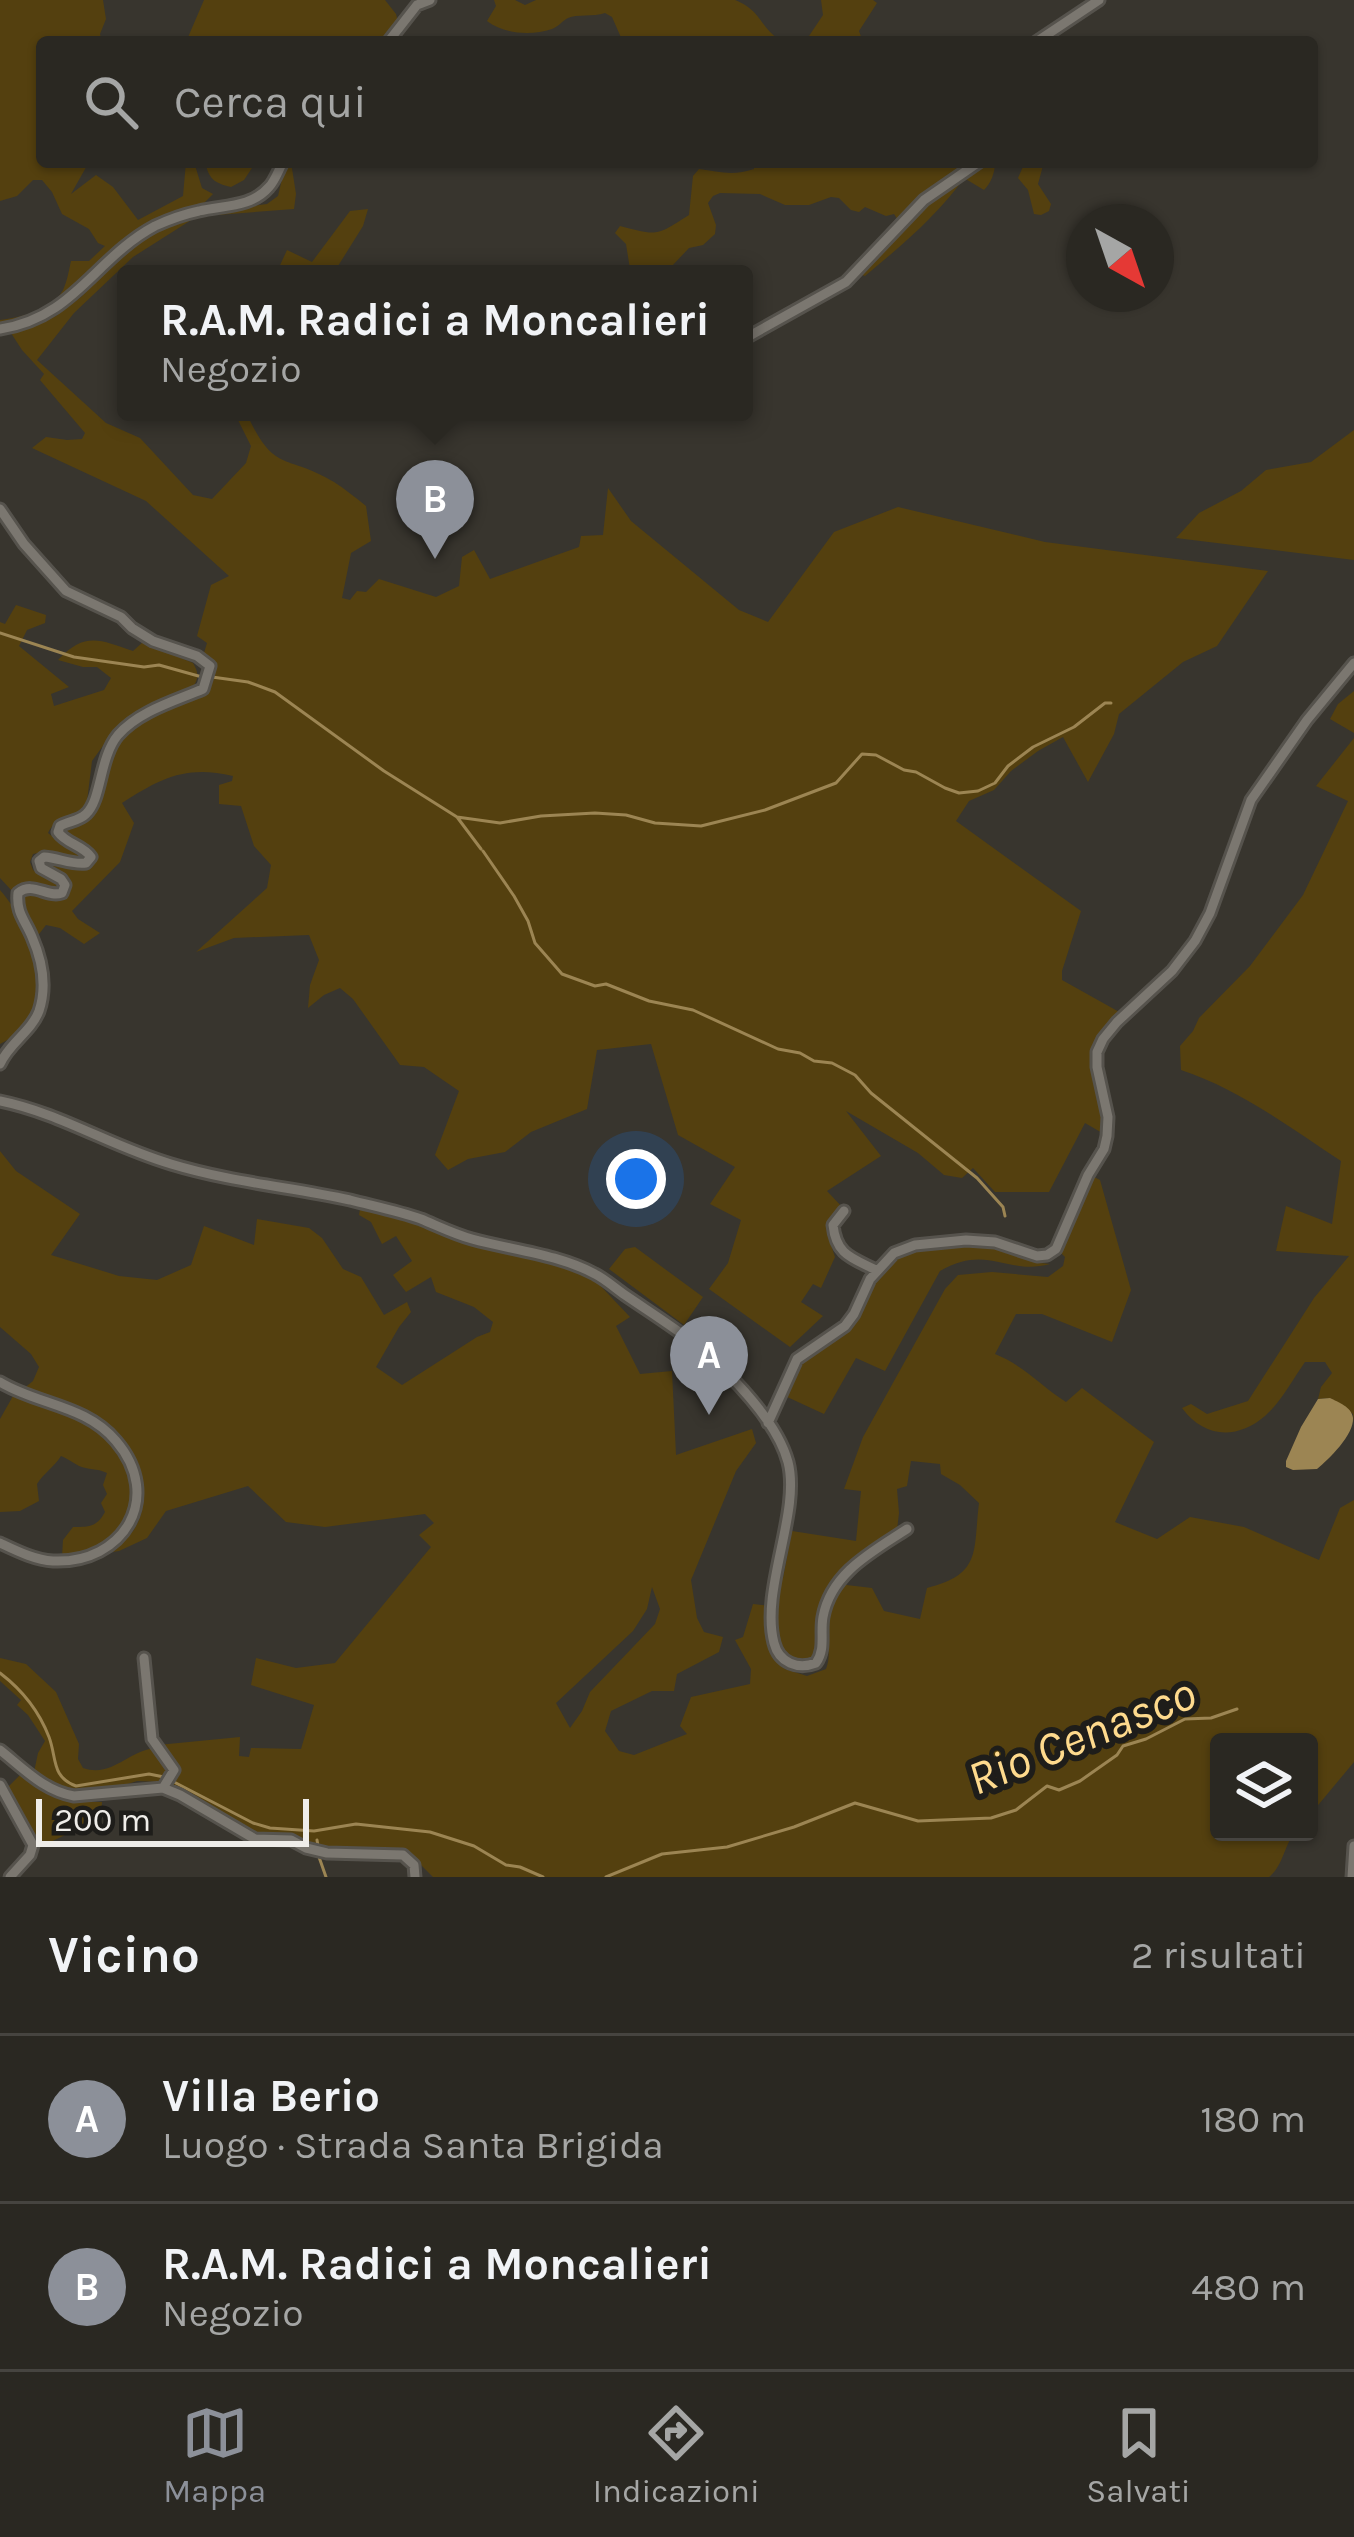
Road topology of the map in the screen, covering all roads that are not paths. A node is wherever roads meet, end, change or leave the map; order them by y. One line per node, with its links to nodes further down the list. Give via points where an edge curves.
1 (430, 0): 3 (street)
2 (1099, 0): 4 (street)
3 (393, 36)
4 (1045, 36)
5 (280, 168): 7 (street, via 269,187 243,204 157,225 53,311)
6 (970, 168): 8 (street, via 924,200 846,282)
7 (0, 329)
8 (753, 334)
9 (0, 509): 11 (street, via 66,591 210,666 205,686 115,739 89,812 58,832 91,857 76,865 39,861 61,879 62,893 18,893 44,987 36,1018)
10 (1354, 663): 14 (street, via 1251,800 1195,941 1103,1039 1097,1067 1108,1136 1055,1249 1037,1256 995,1242 932,1242 904,1247)
11 (0, 1064)
12 (0, 1101): 17 (street, via 167,1163 416,1217 593,1273 704,1349)
13 (844, 1211): 14 (street, via 833,1225 835,1242)
14 (876, 1270): 15 (street, via 854,1314 804,1352)
15 (788, 1379): 17 (street); 18 (street)
16 (0, 1382): 20 (street, via 79,1412 116,1439 130,1460 138,1508 127,1530 85,1556 54,1561)
17 (755, 1405): 18 (street)
18 (768, 1423): 19 (street, via 790,1478 772,1620 781,1658 803,1668 816,1663 836,1582)
19 (907, 1528)
20 (0, 1544)
21 (144, 1658): 24 (street, via 152,1738 174,1770)
22 (0, 1750): 24 (street, via 62,1794)
23 (0, 1785): 26 (street, via 33,1845)
24 (164, 1788): 27 (street, via 255,1839 403,1855)
25 (1354, 1846): 28 (street)
26 (10, 1877)
27 (415, 1877)
28 (1352, 1877)

